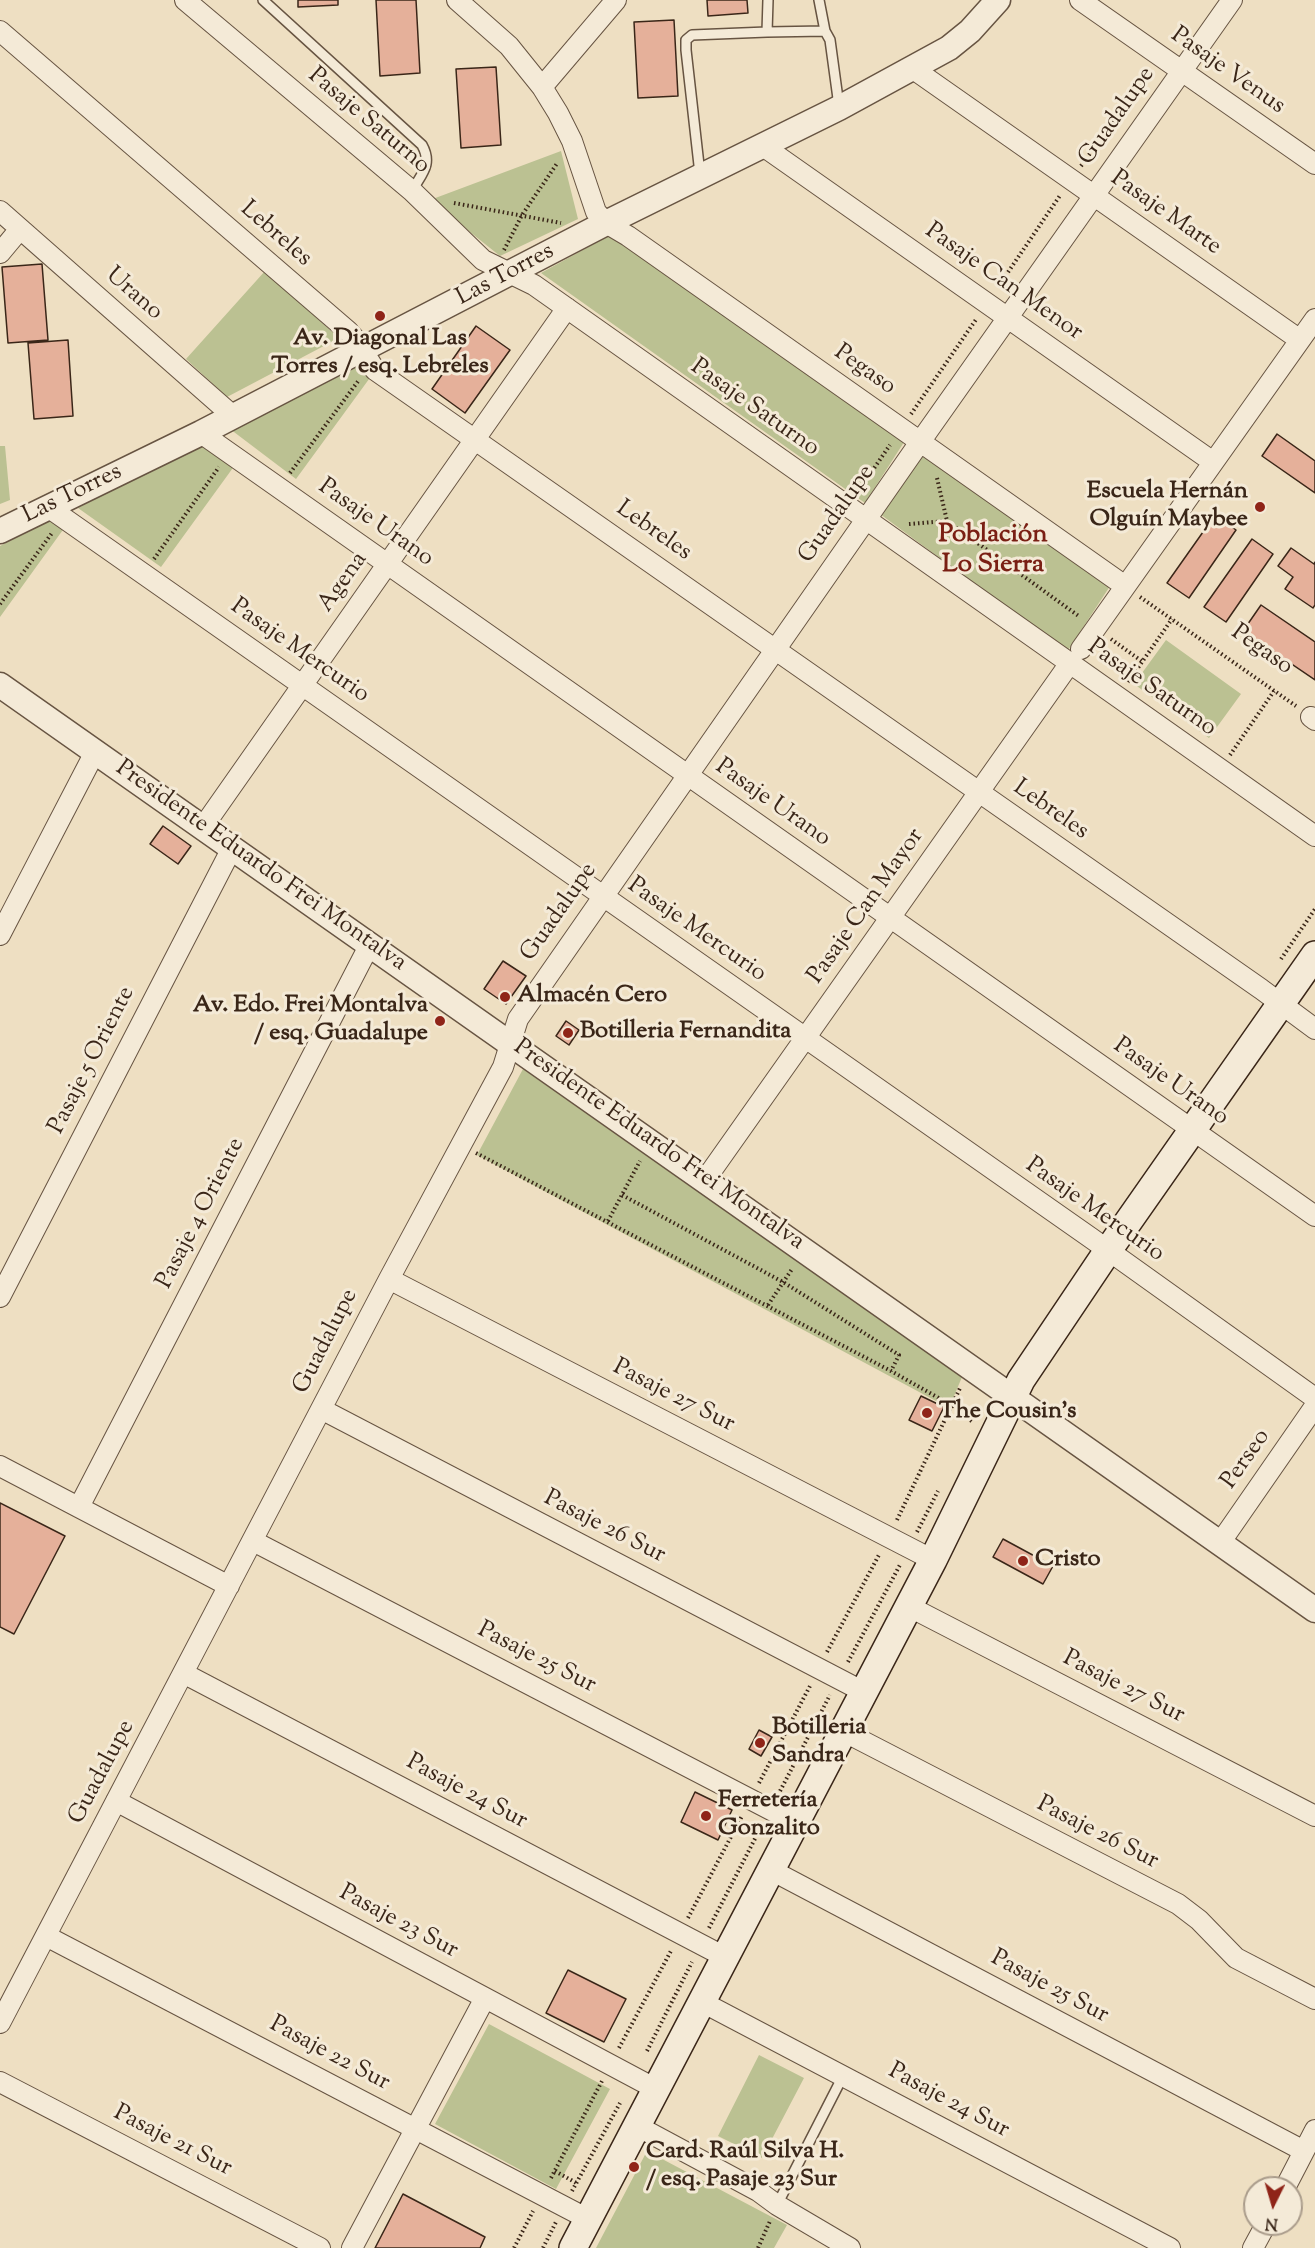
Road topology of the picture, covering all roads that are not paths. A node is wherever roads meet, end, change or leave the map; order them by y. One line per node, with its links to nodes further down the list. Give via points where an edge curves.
1 (185, 0): 20 (street, Pasaje Saturno)
2 (263, 0): 20 (lane, via 422,145 428,165)
3 (457, 0): 15 (street, Pegaso, via 509,46)
4 (616, 0): 15 (street)
5 (768, 0): 12 (lane)
6 (819, 0): 11 (lane)
7 (998, 0): 13 (street, Las Torres, via 959,40)
8 (1080, 0): 14 (street, Pasaje Venus)
9 (1232, 0): 14 (street, Guadalupe)
10 (0, 31): 31 (street, Lebreles, via 348,331)
11 (825, 31): 12 (lane); 16 (lane, via 830,40)
12 (767, 32): 19 (lane, via 692,35 686,40)
13 (912, 68): 16 (street, Las Torres); 21 (street, Pasaje Marte)
14 (1182, 71): 18 (street, Pasaje Venus); 21 (street, Guadalupe)
15 (542, 87): 23 (street, Pegaso, via 572,141)
16 (839, 108): 17 (street, Las Torres)
17 (763, 146): 19 (street, Las Torres); 28 (street, Pasaje Can Menor)
18 (1315, 164)
19 (700, 178): 23 (street, Las Torres)
20 (412, 191): 26 (street, Pasaje Saturno, via 483,260)
21 (1094, 196): 28 (street, Guadalupe); 30 (street, Pasaje Marte)
22 (0, 211): 24 (street, Urano)
23 (600, 226): 26 (street, Las Torres); 35 (street, Pegaso, via 628,236)
24 (21, 229): 25 (street); 32 (street, Urano)
25 (0, 253)
26 (503, 270): 27 (street, Pasaje Saturno); 31 (street, Las Torres)
27 (567, 308): 34 (street, Agena); 38 (street, Pasaje Saturno)
28 (1008, 318): 35 (street, Guadalupe); 36 (street, Pasaje Can Menor)
29 (1315, 319): 30 (street, Pasaje Can Mayor)
30 (1300, 340): 36 (street, Pasaje Can Mayor)
31 (366, 358): 32 (street, Las Torres); 34 (street, Lebreles)
32 (233, 416): 33 (street, Las Torres)
33 (201, 433): 37 (street, Las Torres); 40 (street, Pasaje Urano)
34 (476, 439): 40 (street, Agena); 42 (street, Lebreles)
35 (926, 446): 38 (street, Guadalupe); 41 (street, Pegaso)
36 (1213, 462): 41 (street, Pasaje Can Mayor)
37 (55, 512): 39 (street, Las Torres); 45 (street, Pasaje Mercurio)
38 (872, 523): 42 (street, Guadalupe); 43 (street, Pasaje Saturno)
39 (0, 531)
40 (387, 564): 45 (street, Agena); 47 (street, Pasaje Urano)
41 (1125, 586): 43 (street, Pasaje Can Mayor)
42 (775, 649): 47 (street, Guadalupe); 48 (street, Lebreles)
43 (1076, 656): 48 (street, Pasaje Can Mayor); 50 (street, Pasaje Saturno, via 1118,697)
44 (0, 685): 46 (street, Presidente Eduardo Frei Montalva)
45 (302, 686): 49 (street, Agena); 52 (street, Pasaje Mercurio)
46 (95, 752): 49 (street, Presidente Eduardo Frei Montalva); 54 (street)
47 (687, 775): 52 (street, Guadalupe); 53 (street, Pasaje Urano)
48 (979, 793): 53 (street, Pasaje Can Mayor); 57 (street, Lebreles)
49 (203, 827): 51 (street, Presidente Eduardo Frei Montalva)
50 (1315, 836)
51 (232, 848): 55 (street, Presidente Eduardo Frei Montalva); 66 (street, Pasaje 5 Oriente)
52 (602, 897): 59 (street, Pasaje Mercurio); 60 (street, Guadalupe, via 518,1018)
53 (891, 918): 59 (street, Pasaje Can Mayor); 61 (street, Pasaje Urano)
54 (0, 935)
55 (370, 944): 60 (street, Presidente Eduardo Frei Montalva); 72 (street, Pasaje 4 Oriente)
56 (1315, 955): 57 (main road)
57 (1280, 1004): 58 (street, Lebreles); 61 (main road)
58 (1315, 1029)
59 (805, 1039): 62 (street, Pasaje Can Mayor); 64 (street, Pasaje Mercurio)
60 (510, 1042): 62 (street, Presidente Eduardo Frei Montalva); 65 (street, Guadalupe, via 503,1067)
61 (1192, 1130): 63 (street, Pasaje Urano); 64 (main road)
62 (705, 1180): 67 (street, Presidente Eduardo Frei Montalva)
63 (1315, 1216)
64 (1107, 1252): 67 (main road); 68 (street, Pasaje Mercurio)
65 (389, 1279): 70 (street, Guadalupe); 75 (street, Pasaje 27 Sur)
66 (0, 1297)
67 (1012, 1396): 74 (street, Presidente Eduardo Frei Montalva); 75 (main road)
68 (1315, 1398)
69 (1315, 1406): 74 (street, Perseo)
70 (321, 1409): 73 (street, Guadalupe); 80 (street, Pasaje 26 Sur)
71 (0, 1466): 72 (street)
72 (79, 1507): 76 (street)
73 (253, 1541): 76 (street, Guadalupe); 84 (street, Pasaje 25 Sur)
74 (1220, 1543): 78 (street, Presidente Eduardo Frei Montalva)
75 (933, 1560): 77 (main road)
76 (229, 1586): 79 (street, Guadalupe)
77 (908, 1606): 80 (main road); 83 (street, Pasaje 27 Sur)
78 (1315, 1610)
79 (183, 1673): 82 (street, Guadalupe); 87 (street, Pasaje 24 Sur)
80 (864, 1692): 81 (main road)
81 (843, 1731): 84 (main road); 89 (street, Pasaje 26 Sur, via 1178,1904 1236,1958)
82 (116, 1801): 86 (street, Guadalupe); 88 (street, Pasaje 23 Sur)
83 (1315, 1816)
84 (796, 1823): 85 (main road)
85 (771, 1870): 87 (main road); 98 (street, Pasaje 25 Sur)
86 (46, 1935): 91 (street, Guadalupe); 96 (street, Pasaje 22 Sur)
87 (725, 1957): 90 (main road)
88 (485, 1998): 94 (street, Pasaje 23 Sur); 96 (street)
89 (1315, 1999)
90 (702, 2002): 92 (street, Pasaje 24 Sur); 94 (main road)
91 (0, 2023)
92 (843, 2076): 100 (lane); 106 (street, Pasaje 24 Sur)
93 (0, 2082): 102 (street, Pasaje 21 Sur)
94 (656, 2089): 95 (main road)
95 (637, 2126): 100 (street); 101 (main road)
96 (416, 2128): 101 (street, Pasaje 22 Sur); 103 (street)
97 (1315, 2130): 98 (street)
98 (1304, 2151): 99 (street)
99 (1291, 2176)
100 (777, 2205): 105 (street)
101 (588, 2219): 104 (main road)
102 (320, 2248)
103 (352, 2248)
104 (573, 2248)
105 (850, 2248)
106 (1170, 2248)

